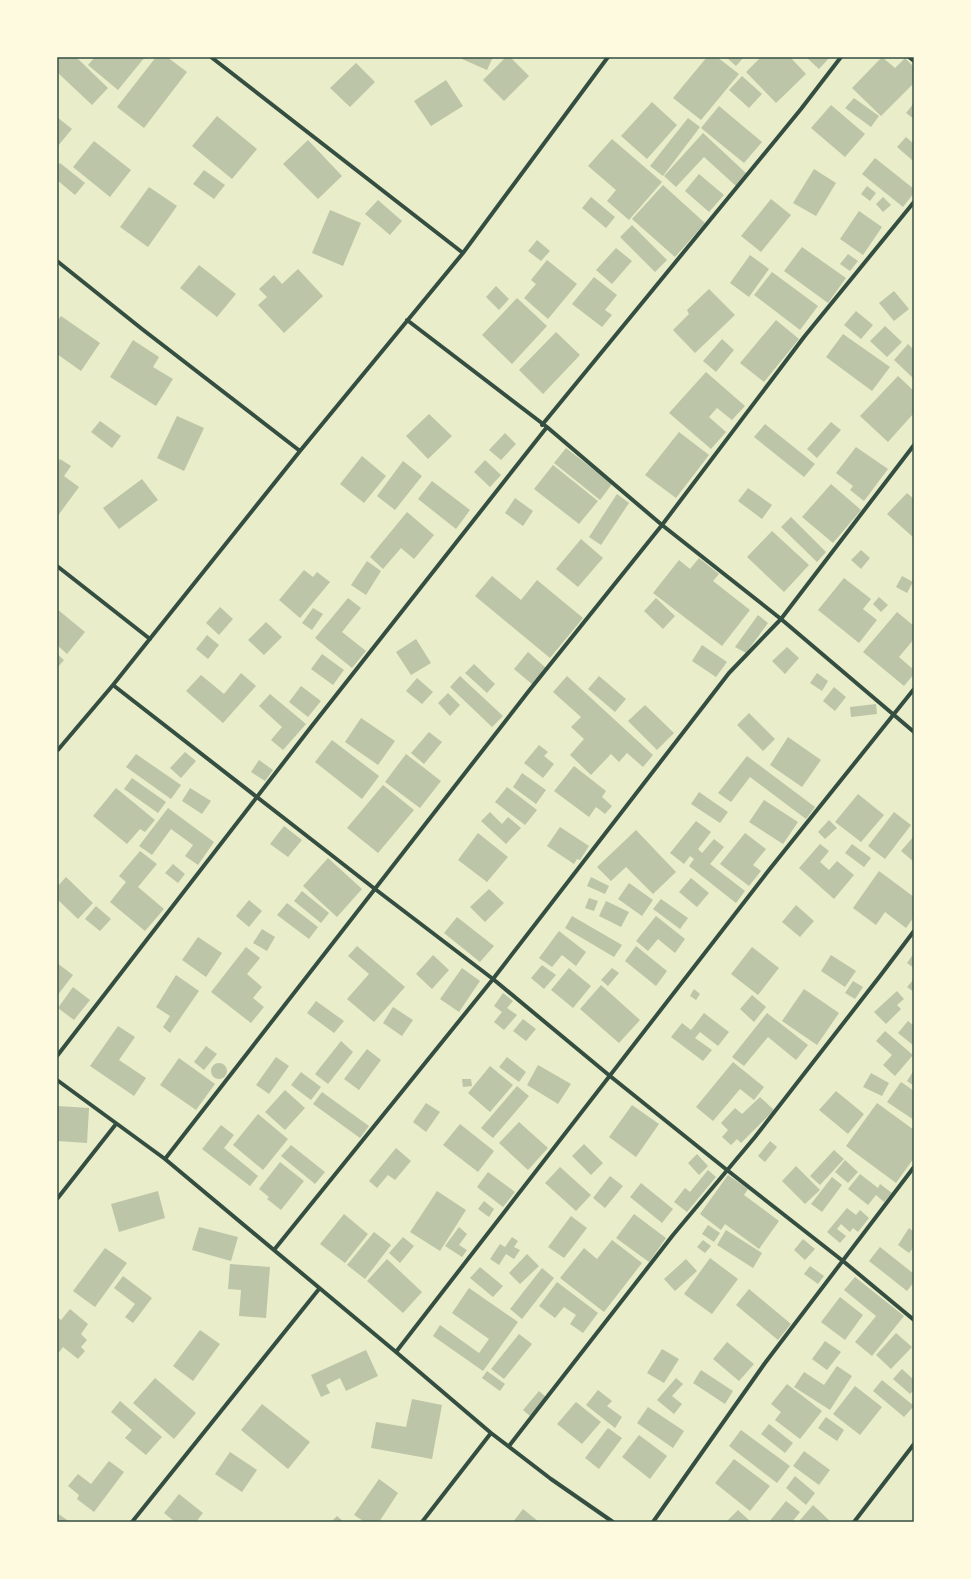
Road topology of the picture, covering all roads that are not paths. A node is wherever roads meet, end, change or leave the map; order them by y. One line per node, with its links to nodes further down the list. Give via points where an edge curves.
1 (211, 57): 7 (street)
2 (608, 57): 7 (street)
3 (841, 57): 10 (street)
4 (909, 57): 5 (street)
5 (914, 61)
6 (914, 202): 13 (street, via 804,337)
7 (463, 253): 9 (street)
8 (57, 261): 12 (street)
9 (407, 320): 10 (street); 12 (street)
10 (545, 426): 13 (street); 22 (street)
11 (914, 445): 15 (street)
12 (300, 451): 16 (street)
13 (662, 525): 15 (street); 23 (street)
14 (57, 566): 16 (street)
15 (781, 619): 19 (street); 25 (street, via 729,673)
16 (150, 640): 17 (street)
17 (114, 685): 21 (street); 22 (street)
18 (914, 689): 19 (street)
19 (893, 716): 20 (street); 27 (street, via 769,870)
20 (914, 732)
21 (57, 752)
22 (257, 797): 23 (street); 26 (street)
23 (375, 889): 25 (street); 30 (street)
24 (914, 931): 32 (street)
25 (493, 979): 27 (street); 34 (street)
26 (57, 1056)
27 (610, 1076): 32 (street); 38 (street)
28 (57, 1080): 29 (street)
29 (116, 1124): 30 (street); 33 (street)
30 (164, 1159): 34 (street)
31 (914, 1167): 35 (street)
32 (727, 1170): 35 (street); 41 (street)
33 (57, 1200)
34 (274, 1250): 36 (street)
35 (843, 1261): 37 (street); 45 (street, via 765,1363)
36 (319, 1289): 38 (street); 42 (street)
37 (914, 1320)
38 (396, 1352): 39 (street)
39 (491, 1433): 41 (street); 43 (street)
40 (914, 1444): 46 (street)
41 (509, 1446): 44 (street)
42 (132, 1522)
43 (422, 1522)
44 (613, 1522)
45 (653, 1522)
46 (854, 1522)

